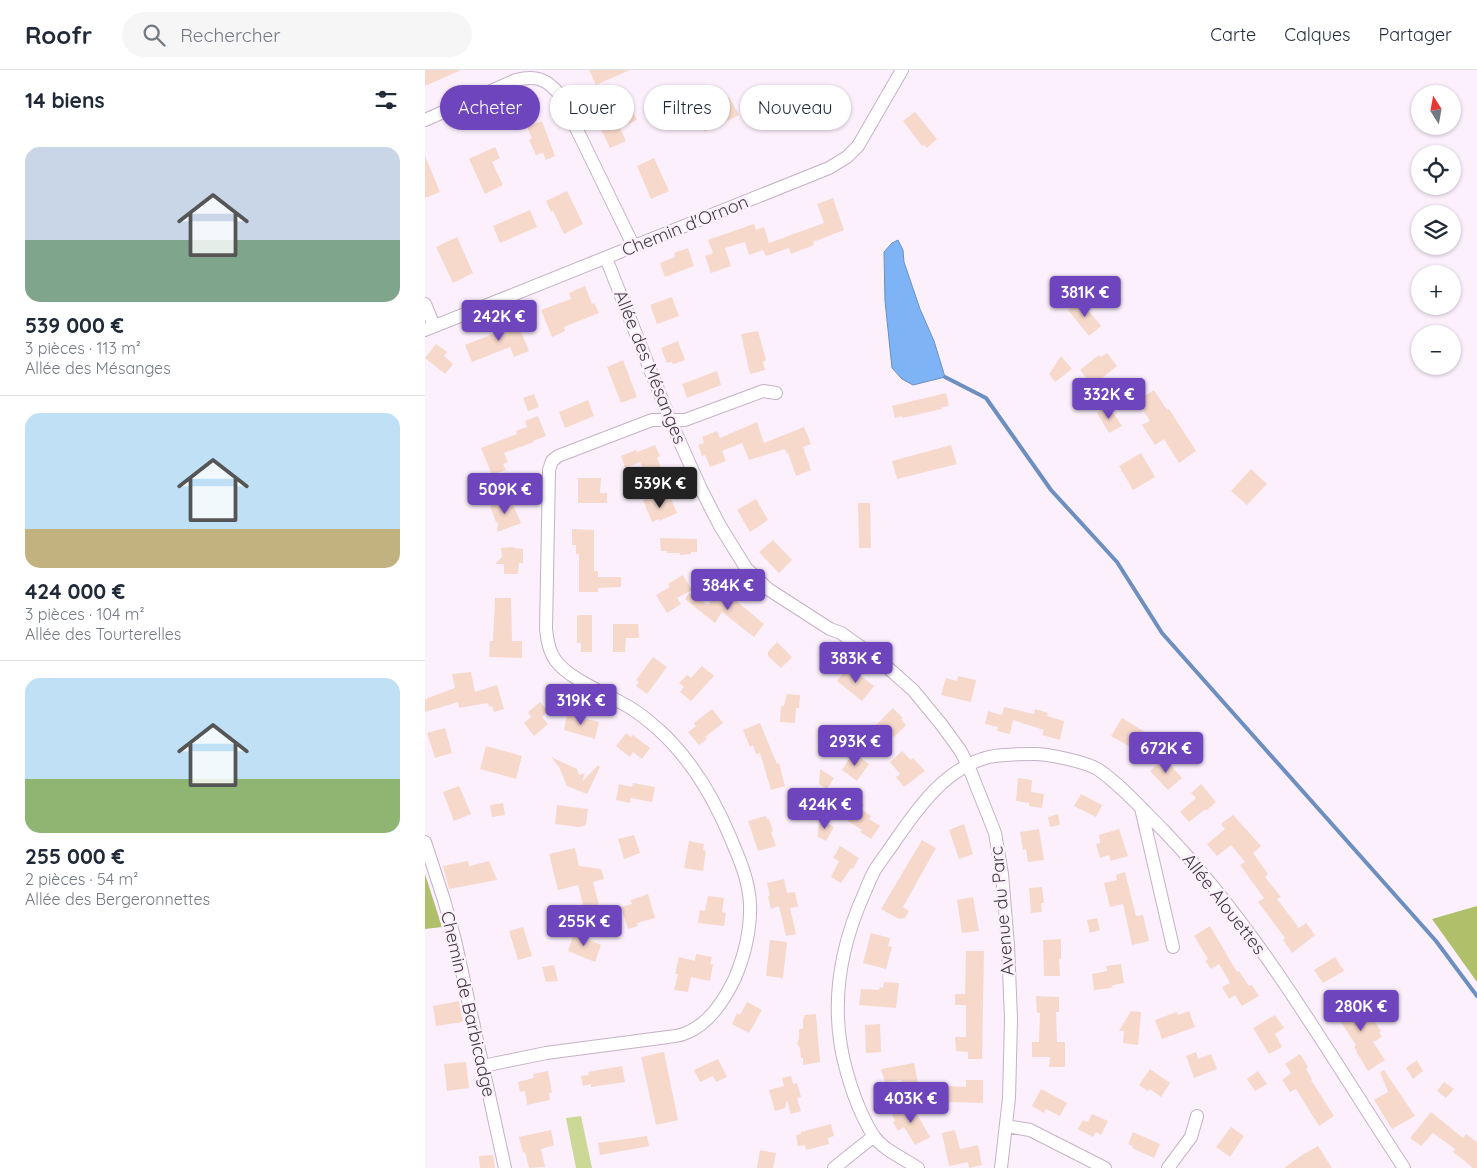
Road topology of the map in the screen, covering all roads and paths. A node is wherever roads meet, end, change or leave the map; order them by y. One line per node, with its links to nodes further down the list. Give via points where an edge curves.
1 (902, 70): 3 (street, Chemin d'Ornon, via 858,146 839,162 817,174)
2 (425, 120): 3 (street, via 516,80 540,79 561,95)
3 (634, 246): 4 (street, Chemin d'Ornon)
4 (606, 258): 6 (street, Chemin d'Ornon); 8 (street, Allée des Mésanges)
5 (425, 304): 6 (street)
6 (430, 328)
7 (776, 393): 8 (street, via 763,390 685,420)
8 (670, 420): 9 (street, Allée des Mésanges, via 712,511 746,568 768,589); 14 (street, via 652,420 552,461 549,470 547,638 560,665 573,676 631,708 659,730 701,778 722,817 745,877 750,904 745,948 721,1003 693,1030 680,1035 546,1053)
9 (830, 629): 10 (street, Avenue du Parc, via 841,633 879,660 913,690)
10 (968, 765): 11 (street, Allée Alouettes, via 989,757 1049,754 1096,768); 16 (street, Avenue du Parc, via 995,833 1001,874 1011,1019); 17 (street, Allée Alouettes, via 934,790 917,809 875,870 857,909 843,953 837,1019 841,1054 853,1096)
11 (1141, 808): 13 (street); 24 (street, Allée Alouettes, via 1190,859 1242,923)
12 (425, 842): 14 (street, Chemin de Barbicadge, via 455,940)
13 (1173, 946)
14 (483, 1066): 18 (street, Chemin de Barbicadge)
15 (1197, 1116): 23 (street, via 1191,1137)
16 (1006, 1126): 21 (street, Avenue du Parc); 22 (street, via 1031,1130)
17 (874, 1136): 19 (street); 20 (street)
18 (505, 1168)
19 (834, 1168)
20 (917, 1168)
21 (1001, 1168)
22 (1105, 1168)
23 (1168, 1168)
24 (1404, 1168)

